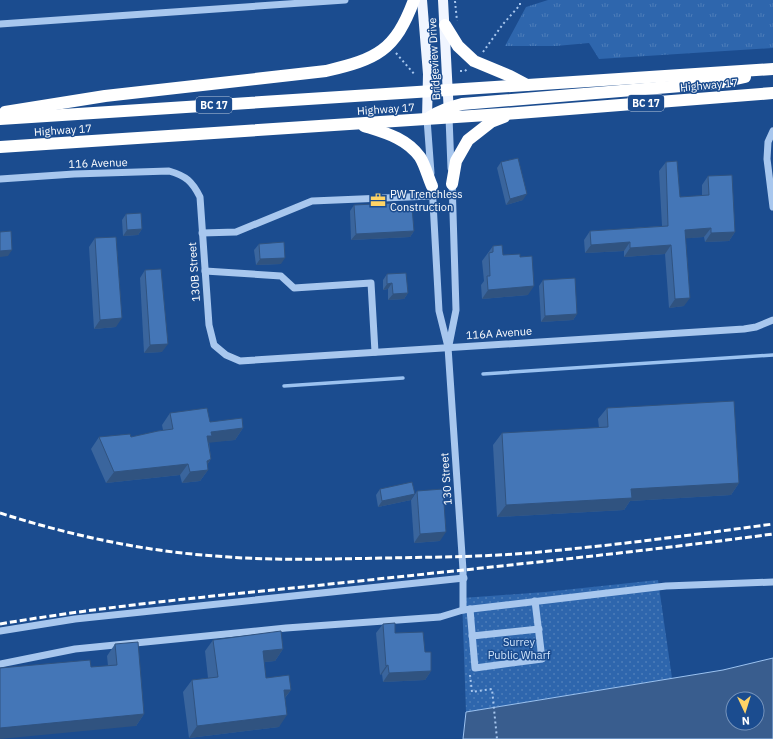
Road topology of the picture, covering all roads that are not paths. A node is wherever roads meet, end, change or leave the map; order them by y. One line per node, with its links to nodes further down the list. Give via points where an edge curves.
1 (344, 0): 5 (street)
2 (414, 0): 13 (highway, via 409,14 389,45 369,58 344,67 105,96)
3 (422, 0): 10 (main road, Bridgeview Drive)
4 (442, 0): 6 (main road, Bridgeview Drive)
5 (0, 24)
6 (445, 25): 8 (highway, via 458,46 474,61); 9 (main road, Bridgeview Drive)
7 (773, 70): 8 (highway, Highway 17 / BC 17); 12 (highway, via 718,83 462,104)
8 (526, 85): 9 (highway, Highway 17 / BC 17)
9 (447, 90): 10 (highway, Highway 17 / BC 17); 12 (main road, Bridgeview Drive)
10 (427, 91): 15 (highway, Highway 17 / BC 17); 16 (main road, Bridgeview Drive)
11 (773, 93): 14 (highway, Highway 17 / BC 17)
12 (448, 112): 14 (highway, Highway 17 / BC 17); 16 (highway, Highway 17 / BC 17); 22 (street, 130 Street)
13 (0, 113)
14 (518, 113): 22 (highway, via 491,122 468,140 456,161)
15 (0, 119)
16 (427, 119): 17 (highway, Highway 17 / BC 17); 23 (street, 130 Street)
17 (355, 124): 19 (highway, Highway 17 / BC 17); 23 (highway, via 392,135 408,144 420,158)
18 (773, 131): 24 (street, via 768,142 767,159)
19 (0, 147)
20 (0, 179): 21 (street, 116 Avenue, via 169,171 181,174)
21 (193, 184): 25 (street, 130B Street, via 200,197)
22 (452, 184): 28 (street, 130 Street, via 456,310)
23 (432, 191): 25 (street, via 312,201 236,232); 28 (street, 130 Street, via 439,311)
24 (773, 207)
25 (202, 233): 26 (street, 130B Street)
26 (205, 271): 29 (street, via 281,276 294,288 371,283); 30 (street, 130B Street, via 209,325 214,345)
27 (773, 320): 28 (street, 116A Avenue, via 756,328 744,329)
28 (448, 347): 29 (street, 116A Avenue); 31 (street, 130 Street)
29 (375, 352): 30 (street, 116A Avenue, via 240,360)
30 (226, 355)
31 (464, 578): 34 (street, 130 Street, via 462,598); 36 (street, via 75,619)
32 (773, 582): 33 (street, via 666,586)
33 (535, 601): 34 (street); 35 (street)
34 (466, 609): 37 (street, 130 Street); 38 (street, via 440,617 286,628 75,649)
35 (539, 630): 37 (street); 37 (street, 130 Street, via 542,659 475,668)
36 (0, 631)
37 (472, 636)
38 (0, 664)

